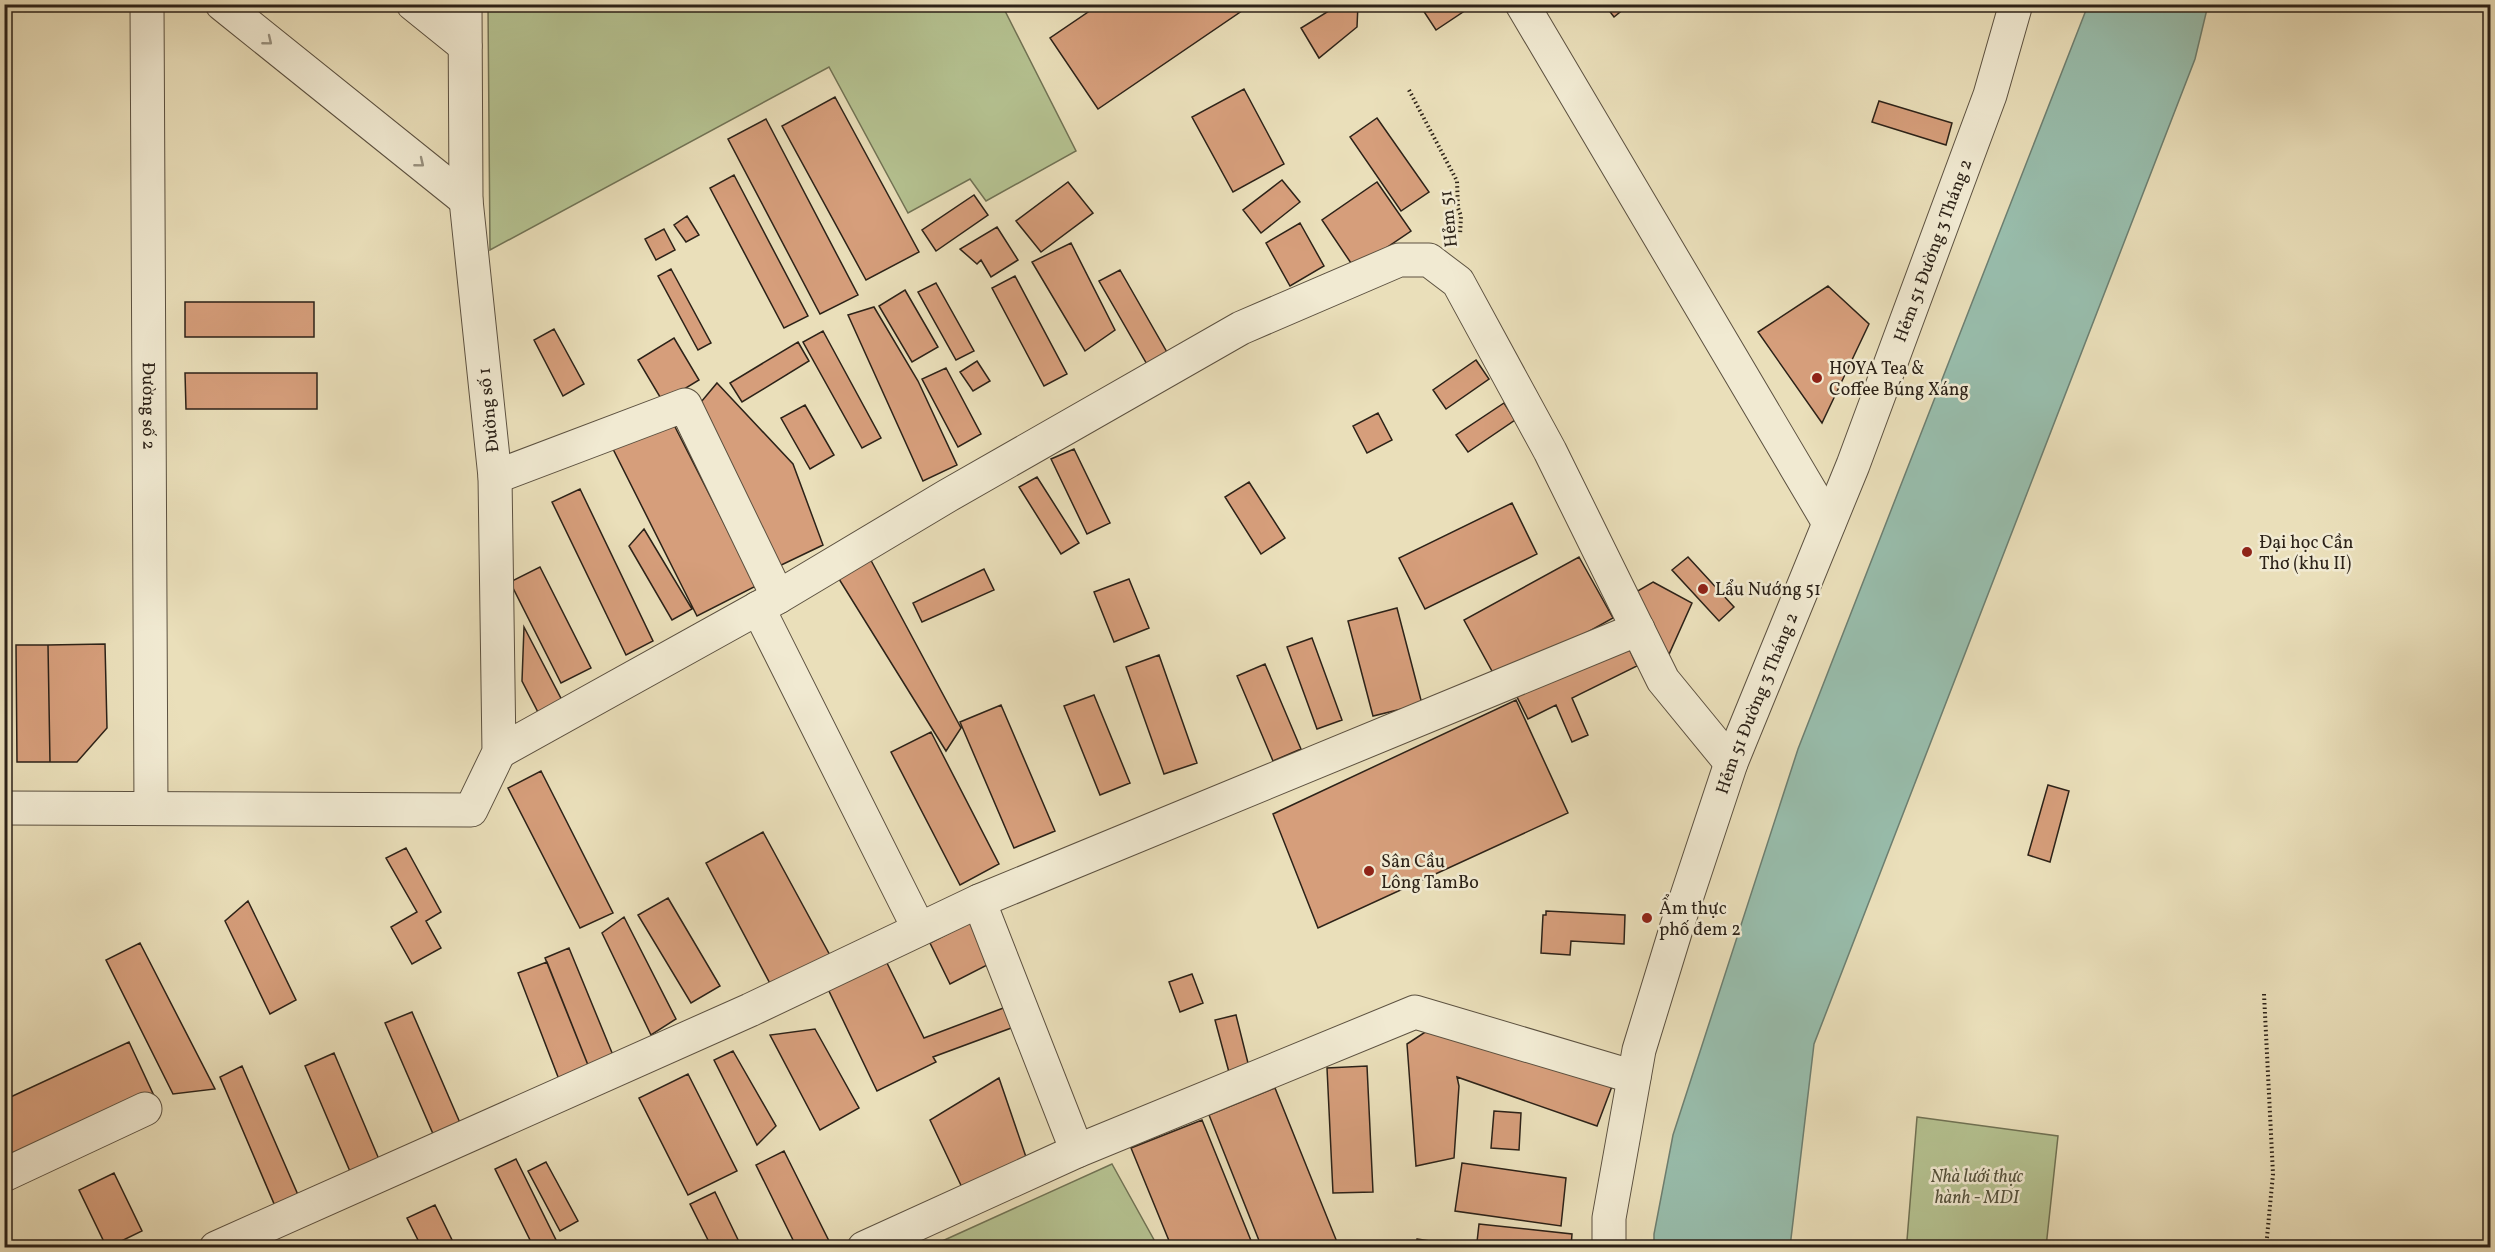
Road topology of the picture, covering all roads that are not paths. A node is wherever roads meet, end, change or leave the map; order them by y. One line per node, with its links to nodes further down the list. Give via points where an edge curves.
1 (147, 4): 16 (street, Đường số 2)
2 (222, 4): 8 (street, one-way to 8)
3 (412, 4): 7 (street)
4 (465, 4): 7 (street, Đường số 1)
5 (1522, 4): 10 (street)
6 (2016, 4): 10 (street, Hẻm 51 Đường 3 Tháng 2, via 1990,95)
7 (465, 46): 8 (street, Đường số 1)
8 (466, 200): 9 (street, Đường số 1)
9 (495, 477): 11 (street, via 685,405); 13 (street, Đường số 1)
10 (1829, 523): 14 (street, Hẻm 51 Đường 3 Tháng 2)
11 (768, 603): 12 (street, via 1241,328 1399,260 1429,260 1458,282 1550,452); 13 (street); 18 (street)
12 (1638, 629): 14 (street, via 1663,680); 17 (street)
13 (499, 753): 16 (street, Đường số 1, via 471,810)
14 (1731, 763): 19 (street, Hẻm 51 Đường 3 Tháng 2, via 1642,1039)
15 (4, 808): 16 (street)
16 (151, 808)
17 (979, 901): 18 (street); 21 (street)
18 (919, 929): 23 (street, via 750,1010)
19 (1634, 1077): 21 (street, via 1415,1012); 25 (street, Hẻm 51 Đường 3 Tháng 2, via 1609,1218)
20 (145, 1108): 22 (street)
21 (1077, 1151): 24 (street)
22 (4, 1175)
23 (216, 1248)
24 (864, 1248)
25 (1609, 1248)

